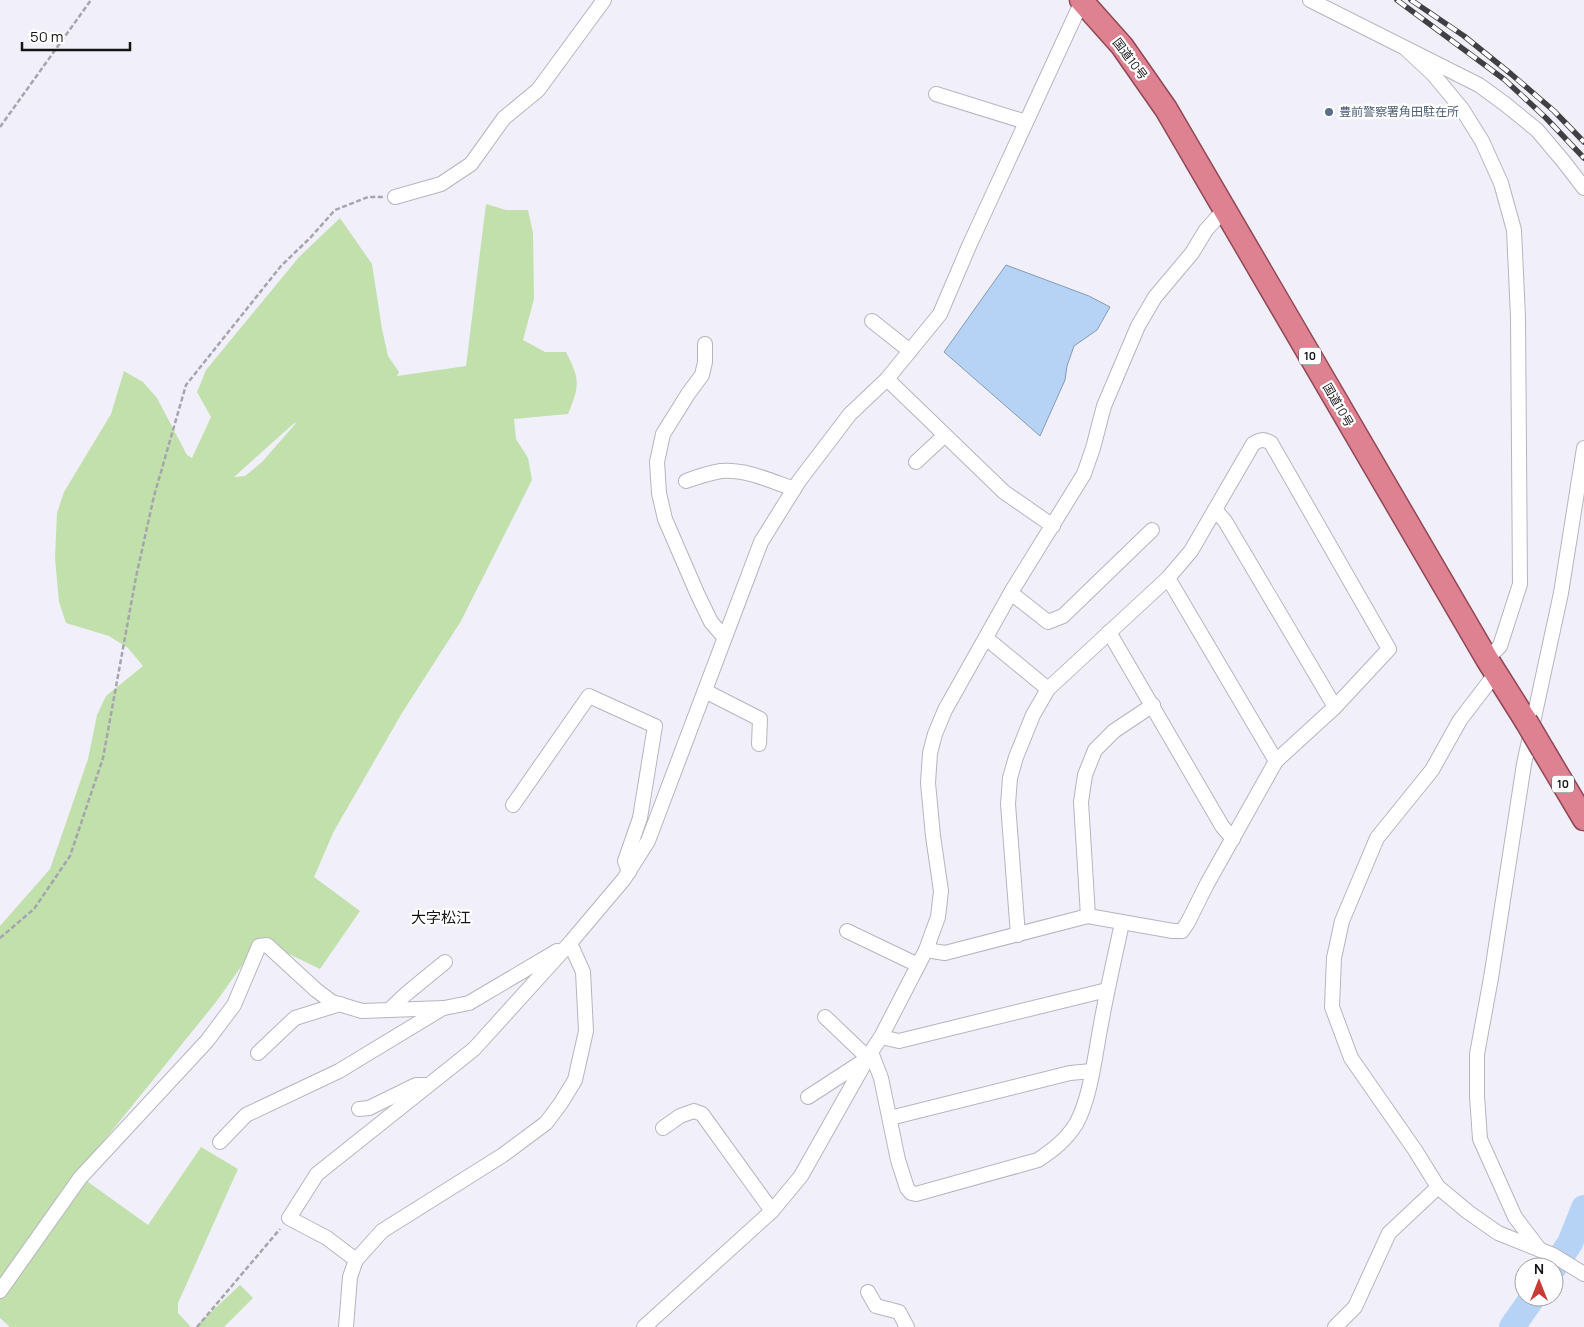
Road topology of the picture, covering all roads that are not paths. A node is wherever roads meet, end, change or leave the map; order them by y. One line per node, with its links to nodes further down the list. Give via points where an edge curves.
1 (604, 0): 8 (street, via 538,90 504,118 471,164 442,184)
2 (1310, 0): 4 (street)
3 (1081, 1): 6 (street); 9 (highway, 国道10号 / 10, via 1122,46 1166,109)
4 (1405, 48): 7 (street, via 1480,86 1506,104 1536,130); 27 (street, via 1433,74 1462,109 1482,141 1501,183 1514,230 1518,317 1520,584)
5 (936, 94): 6 (street)
6 (1026, 122): 12 (street, via 940,314)
7 (1584, 188)
8 (395, 196)
9 (1224, 210): 20 (street, via 1155,297 1138,326 1104,406 1084,474); 27 (highway, 国道10号 / 10)
10 (872, 321): 12 (street)
11 (705, 344): 25 (street, via 706,362 702,375 663,434 657,462 659,493 665,519 697,593 711,622)
12 (910, 351): 13 (street)
13 (887, 379): 14 (street); 18 (street, via 850,414)
14 (945, 435): 16 (street); 20 (street, via 1004,492)
15 (1584, 448): 63 (street, via 1561,593 1524,764 1478,1054 1480,1139 1515,1217)
16 (916, 462)
17 (686, 481): 18 (street, via 710,473 736,471)
18 (794, 489): 25 (street, via 760,542)
19 (1215, 510): 22 (street, via 1191,551); 31 (street, via 1225,521); 31 (street, via 1253,444 1258,440 1271,443 1389,649)
20 (1053, 526): 23 (street)
21 (1152, 530): 23 (street, via 1063,616 1048,622)
22 (1168, 578): 24 (street); 33 (street)
23 (1011, 593): 26 (street)
24 (1110, 632): 28 (street); 30 (street)
25 (724, 637): 29 (street)
26 (986, 638): 28 (street); 43 (street, via 945,710 930,753 928,783 941,891 938,918)
27 (1491, 666): 35 (highway, 国道10号 / 10, bridge); 61 (street, via 1432,770 1377,838 1342,921 1334,958 1332,1008 1351,1058)
28 (1048, 689): 41 (street, via 1033,715 1010,778 1008,804)
29 (705, 691): 32 (street, via 760,719); 37 (street, via 648,841)
30 (1152, 705): 36 (street, via 1222,826); 38 (street, via 1114,731 1096,750 1086,776 1081,802)
31 (1335, 706): 33 (street)
32 (759, 744)
33 (1276, 761): 36 (street)
34 (512, 805): 37 (street, via 589,696 655,726 640,818 624,861)
35 (1584, 819)
36 (1233, 839): 39 (street, via 1182,931)
37 (629, 872): 42 (street)
38 (1088, 916): 39 (street); 41 (street)
39 (1122, 923): 46 (street)
40 (847, 931): 45 (street)
41 (1018, 935): 43 (street, via 945,953)
42 (570, 943): 48 (street, via 469,1003); 55 (street, via 474,1049); 64 (street, via 583,972 586,1031 576,1080 561,1103 546,1123 510,1149 382,1231)
43 (926, 950): 45 (street)
44 (445, 962): 49 (street)
45 (918, 965): 51 (street)
46 (1107, 990): 51 (street, via 899,1041); 54 (street)
47 (340, 1004): 49 (street, via 362,1011); 52 (street, via 295,1018); 66 (street, via 316,990 267,945 259,946 234,1005 207,1042 80,1178)
48 (444, 1008): 49 (street); 60 (street, via 339,1071 246,1115)
49 (389, 1010)
50 (825, 1017): 53 (street)
51 (881, 1037): 53 (street)
52 (258, 1053)
53 (870, 1055): 56 (street); 58 (street, via 881,1078); 62 (street, via 801,1176)
54 (1092, 1071): 58 (street, via 1070,1073); 58 (street, via 1083,1109 1067,1137 1054,1149 1038,1160 1017,1167 916,1194 907,1188)
55 (429, 1085): 57 (street, via 416,1085); 64 (street, via 317,1174 289,1218 327,1238)
56 (808, 1097)
57 (359, 1110)
58 (890, 1118)
59 (663, 1128): 62 (street, via 680,1116 694,1111 702,1114)
60 (220, 1142)
61 (1438, 1187): 63 (street, via 1498,1233); 71 (street, via 1389,1233 1355,1307)
62 (772, 1211): 69 (street)
63 (1540, 1250): 65 (street)
64 (356, 1260): 68 (street, via 350,1277)
65 (1584, 1274)
66 (1, 1289)
67 (868, 1292): 70 (street, via 876,1306 899,1312)
68 (346, 1327)
69 (644, 1327)
70 (906, 1327)
71 (1335, 1327)

